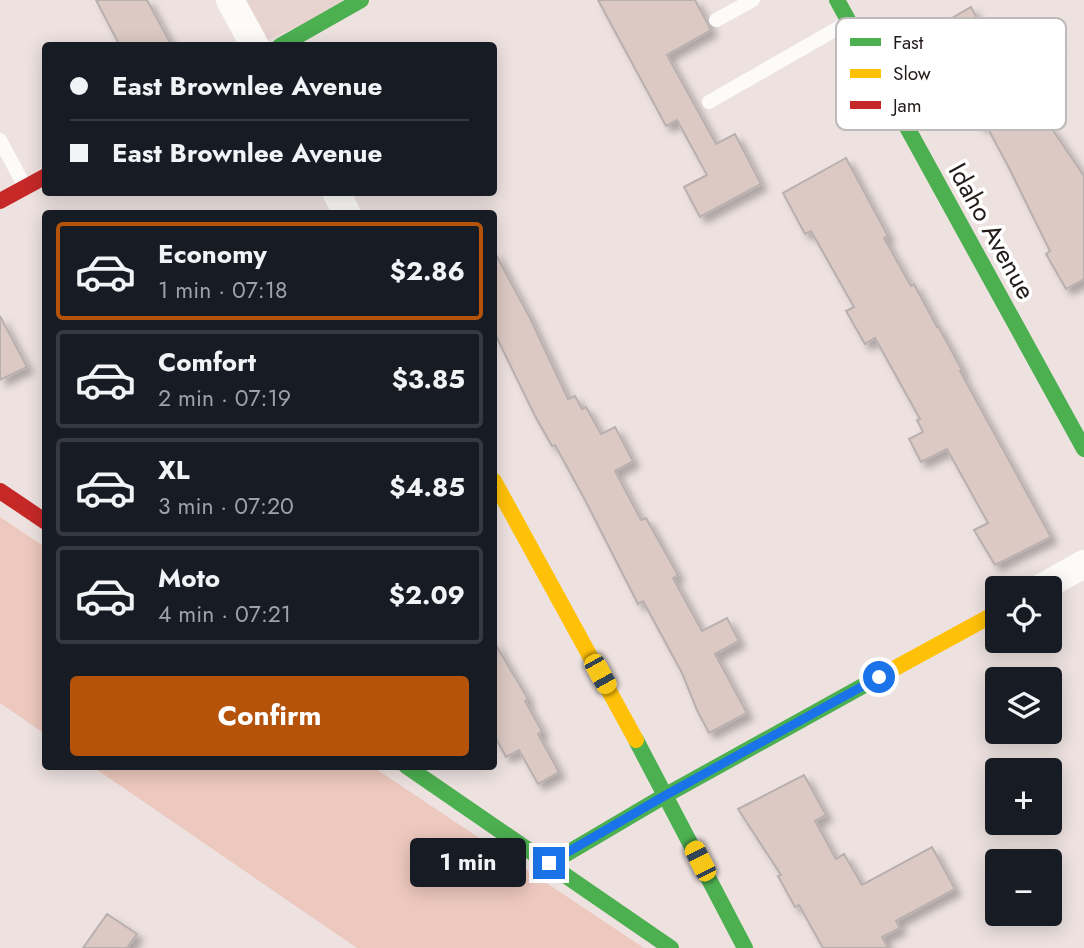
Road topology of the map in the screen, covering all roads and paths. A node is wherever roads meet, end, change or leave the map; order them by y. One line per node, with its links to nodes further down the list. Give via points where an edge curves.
1 (230, 0): 8 (street)
2 (361, 0): 9 (street)
3 (753, 0): 6 (lane)
4 (837, 0): 5 (street, Idaho Avenue)
5 (847, 18)
6 (716, 20)
7 (836, 29): 10 (lane)
8 (253, 42)
9 (286, 42)
10 (709, 102)
11 (908, 130): 16 (street, Idaho Avenue)
12 (0, 140): 14 (lane)
13 (42, 178): 14 (street)
14 (26, 187): 15 (street)
15 (0, 201)
16 (1084, 449)
17 (497, 486): 24 (street)
18 (1, 495): 19 (street)
19 (42, 520)
20 (1084, 564): 21 (street)
21 (1062, 576)
22 (985, 619): 24 (street)
23 (412, 770): 25 (street)
24 (666, 795): 25 (street); 27 (street)
25 (549, 863): 26 (street)
26 (671, 948)
27 (745, 948)

